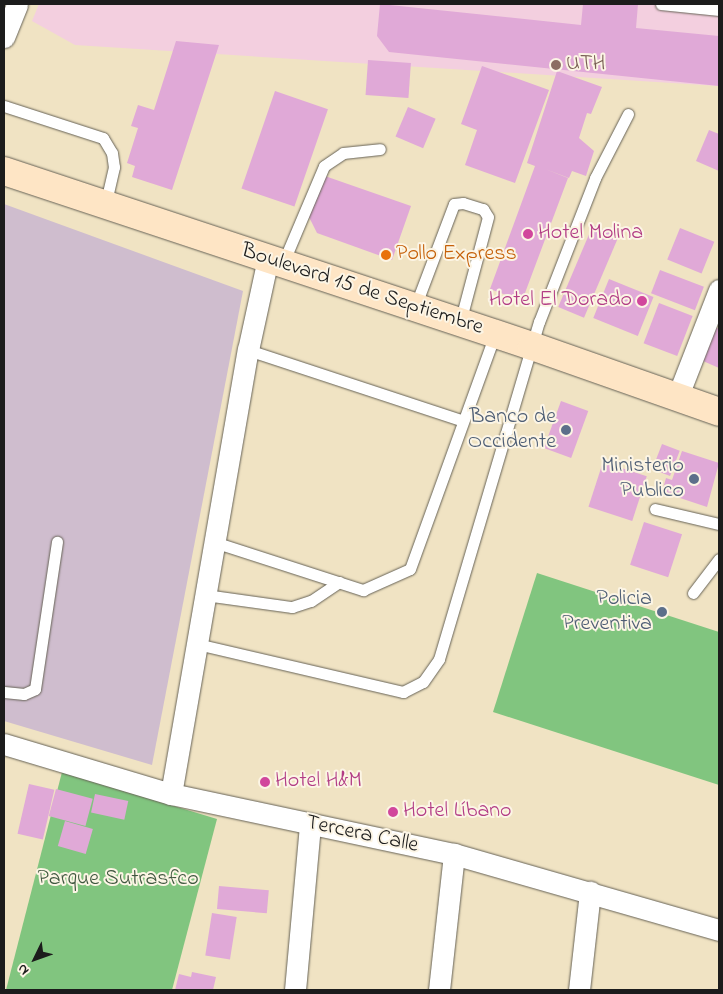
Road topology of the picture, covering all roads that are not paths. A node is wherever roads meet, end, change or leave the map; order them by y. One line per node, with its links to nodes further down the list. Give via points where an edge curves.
1 (17, 4): 4 (street)
2 (661, 4): 3 (lane)
3 (719, 10)
4 (4, 37)
5 (4, 106): 9 (lane, via 103,138 112,153 114,167)
6 (628, 114): 15 (lane, via 595,178)
7 (380, 149): 10 (lane, via 343,153 324,166)
8 (4, 171): 9 (street, Boulevard 15 de Septiembre)
9 (105, 205): 10 (street, Boulevard 15 de Septiembre)
10 (275, 260): 12 (street, Boulevard 15 de Septiembre); 16 (street)
11 (719, 290): 17 (street)
12 (415, 307): 13 (street, Boulevard 15 de Septiembre); 13 (lane, via 454,204 463,203 483,210 488,217)
13 (460, 322): 14 (street, Boulevard 15 de Septiembre)
14 (495, 334): 15 (street, Boulevard 15 de Septiembre); 19 (lane)
15 (532, 346): 17 (street, Boulevard 15 de Septiembre); 28 (lane, via 439,659 423,682 402,692)
16 (248, 350): 19 (lane); 23 (street)
17 (677, 398): 18 (street, Boulevard 15 de Septiembre)
18 (719, 412)
19 (461, 420): 25 (lane, via 410,569 363,590)
20 (655, 509): 21 (lane)
21 (719, 524)
22 (57, 542): 29 (lane, via 35,688 24,694)
23 (214, 542): 25 (lane); 27 (street)
24 (719, 559): 26 (lane)
25 (339, 582): 27 (lane, via 311,601 292,607)
26 (693, 593)
27 (205, 596): 28 (street)
28 (197, 644): 31 (street)
29 (4, 692)
30 (4, 744): 31 (street, Tercera Calle)
31 (171, 794): 32 (street, Tercera Calle)
32 (310, 824): 33 (street, Tercera Calle); 36 (street)
33 (454, 854): 34 (street, Tercera Calle); 37 (street)
34 (590, 892): 35 (street, Tercera Calle); 38 (street)
35 (719, 930)
36 (295, 990)
37 (439, 990)
38 (579, 990)

